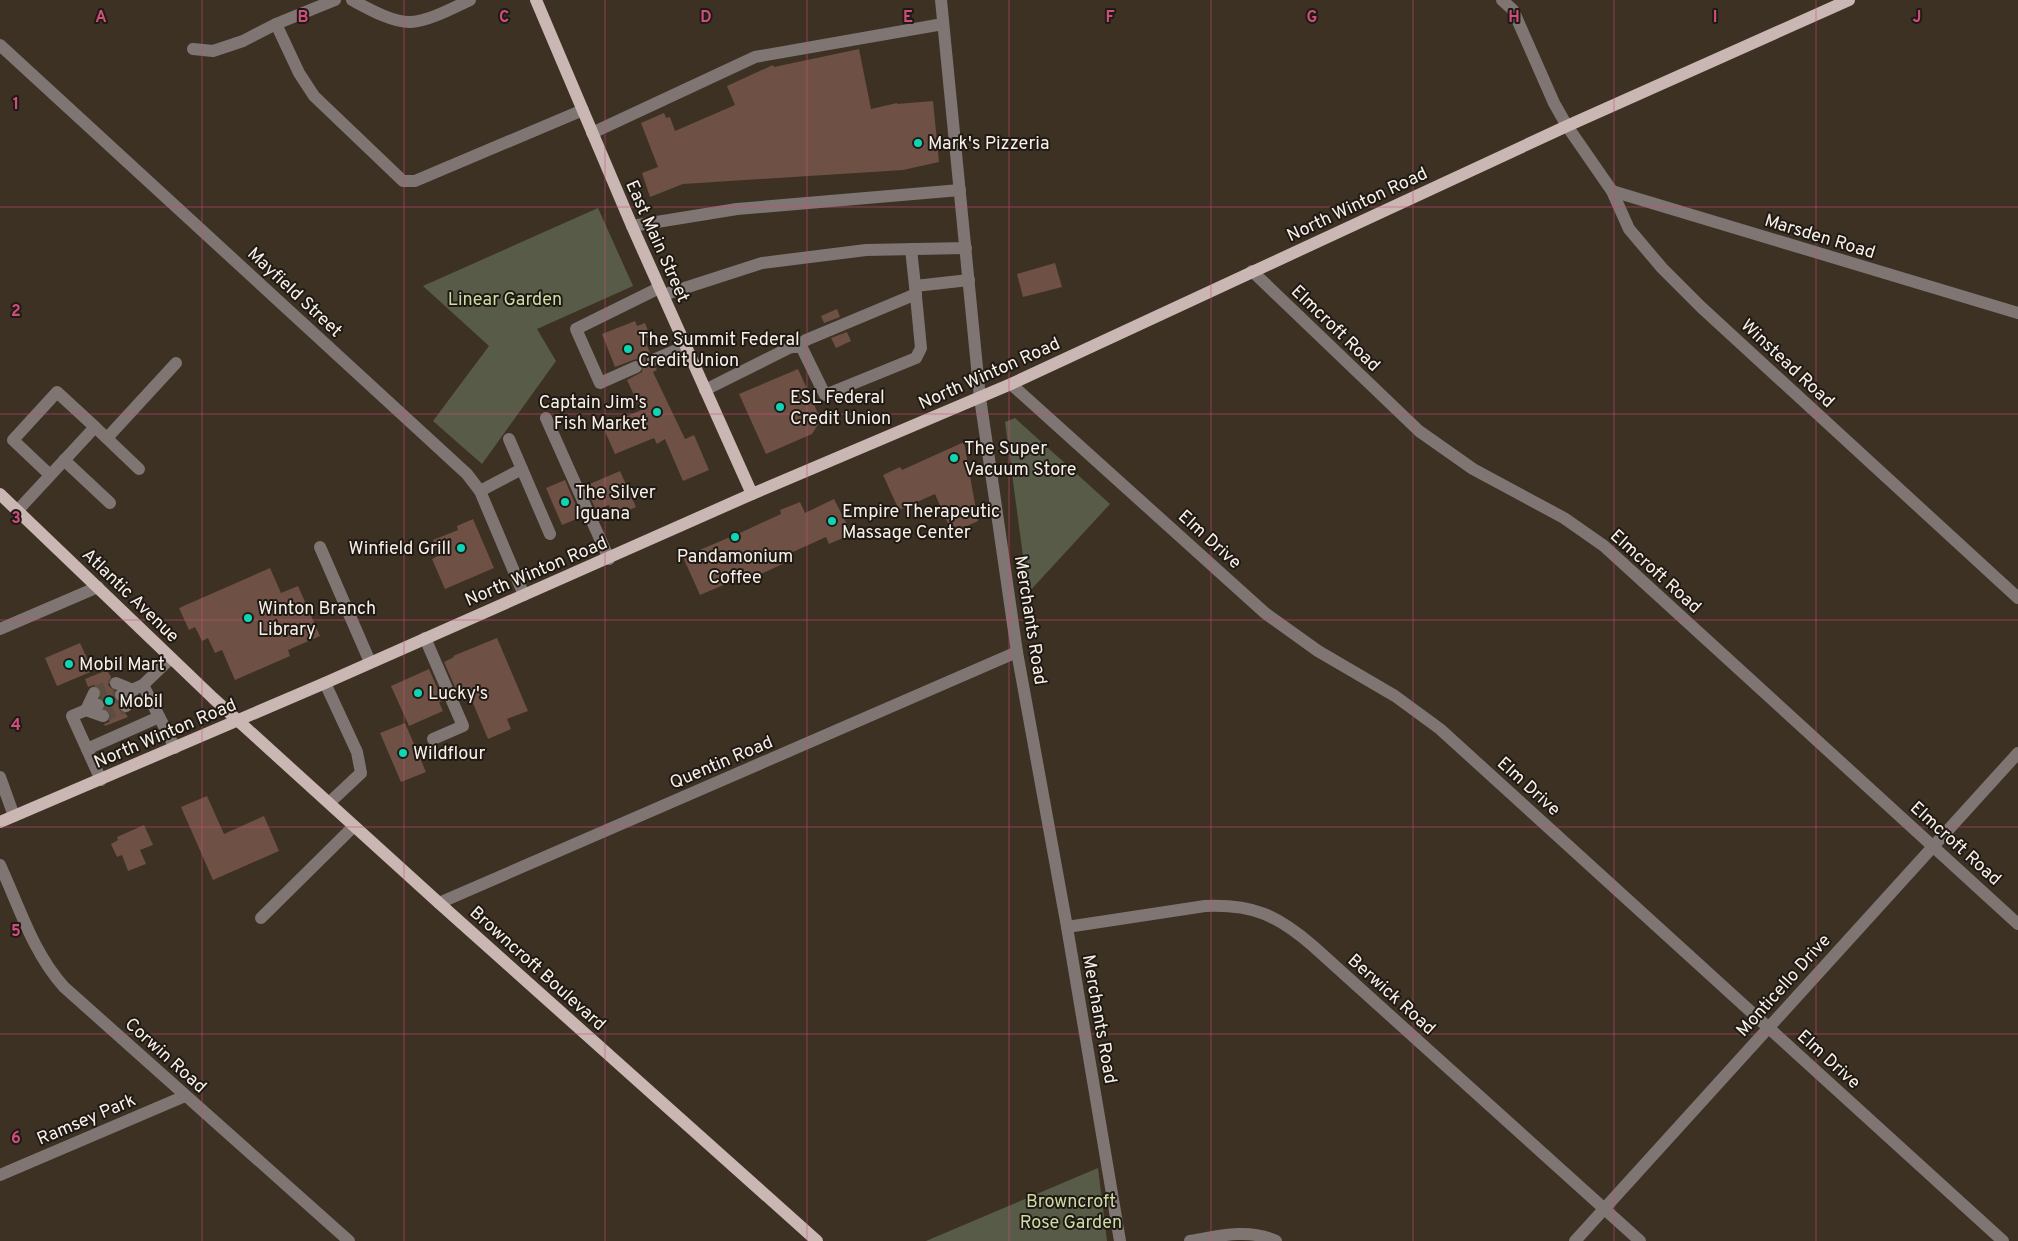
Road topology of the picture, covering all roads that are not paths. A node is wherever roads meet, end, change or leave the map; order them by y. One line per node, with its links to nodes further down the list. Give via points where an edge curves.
1 (335, 0): 8 (street)
2 (352, 0): 3 (street, via 377,14 410,22 437,15)
3 (470, 0)
4 (536, 0): 12 (main road, East Main Street)
5 (941, 0): 9 (street, Merchants Road)
6 (1502, 0): 13 (street, Winstead Road, via 1513,10)
7 (1849, 0): 13 (main road, North Winton Road)
8 (276, 24): 11 (street, via 243,41 213,51); 12 (street, via 299,74 314,96 403,181 415,181)
9 (943, 24): 14 (street, via 755,57); 15 (street, Merchants Road)
10 (0, 45): 41 (street, Mayfield Street, via 435,444)
11 (193, 49)
12 (583, 110): 14 (main road, East Main Street)
13 (1567, 126): 16 (street, Winstead Road); 20 (main road, North Winton Road)
14 (592, 132): 17 (main road, East Main Street)
15 (960, 190): 17 (street, via 737,208); 18 (street, Merchants Road)
16 (1612, 191): 24 (street, Marsden Road); 51 (street, Winstead Road, via 1630,229 1662,268)
17 (632, 226): 23 (main road, East Main Street)
18 (966, 248): 19 (street); 21 (street, Merchants Road)
19 (911, 249): 22 (street); 23 (street, via 866,250 762,263)
20 (1252, 271): 30 (main road, North Winton Road); 71 (street, Elmcroft Road, via 1442,449 1472,469 1564,518 1604,546)
21 (969, 280): 22 (street); 32 (street, Merchants Road)
22 (915, 290): 26 (street); 26 (street, via 920,348 916,358 825,396 802,348)
23 (661, 292): 25 (main road, East Main Street); 29 (street, via 576,329 600,383)
24 (2018, 313)
25 (686, 346): 27 (street); 31 (main road, East Main Street)
26 (796, 347): 31 (street)
27 (653, 360)
28 (176, 363): 35 (street)
29 (636, 368)
30 (1012, 384): 32 (main road, North Winton Road); 77 (street, Elm Drive, via 1265,612 1318,651 1395,696 1440,729)
31 (705, 390): 43 (main road, East Main Street)
32 (980, 398): 43 (main road, North Winton Road); 54 (street, Merchants Road)
33 (546, 418): 48 (street)
34 (95, 427): 35 (street); 37 (street); 40 (street, via 57,392 13,440)
35 (107, 438): 38 (street)
36 (509, 439): 39 (street)
37 (64, 460): 40 (street); 44 (street)
38 (139, 469)
39 (522, 469): 41 (street); 46 (street)
40 (50, 476): 45 (street)
41 (480, 491): 50 (street, Mayfield Street)
42 (0, 494): 45 (main road, Atlantic Avenue)
43 (752, 494): 48 (main road, North Winton Road)
44 (110, 503)
45 (18, 510): 49 (main road, Atlantic Avenue)
46 (550, 534)
47 (320, 547): 56 (street)
48 (609, 559): 50 (main road, North Winton Road)
49 (98, 587): 52 (street); 55 (main road, Atlantic Avenue)
50 (524, 594): 53 (main road, North Winton Road)
51 (2018, 598)
52 (0, 629)
53 (425, 638): 56 (main road, North Winton Road); 61 (street, via 463,726)
54 (1017, 652): 73 (street, Quentin Road); 76 (street, Merchants Road)
55 (171, 658): 59 (street, via 128,692); 60 (main road, Atlantic Avenue)
56 (370, 662): 57 (main road, North Winton Road)
57 (325, 683): 60 (main road, North Winton Road); 67 (street, via 357,752 361,773)
58 (95, 706): 63 (street, via 72,716)
59 (159, 717): 62 (street); 63 (street)
60 (237, 720): 62 (main road, North Winton Road); 67 (main road, Browncroft Boulevard)
61 (433, 739)
62 (175, 748): 66 (main road, North Winton Road)
63 (87, 749): 66 (street)
64 (2018, 753): 71 (street, Monticello Drive)
65 (0, 777): 68 (street)
66 (101, 780): 68 (main road, North Winton Road)
67 (329, 803): 70 (main road, Browncroft Boulevard)
68 (14, 816): 69 (main road, North Winton Road)
69 (0, 822)
70 (354, 826): 73 (main road, Browncroft Boulevard); 74 (street)
71 (1933, 846): 75 (street, Elmcroft Road); 77 (street, Monticello Drive)
72 (0, 865): 78 (street, Corwin Road, via 51,973)
73 (438, 903): 82 (main road, Browncroft Boulevard)
74 (261, 918)
75 (2018, 924)
76 (1067, 928): 80 (street, Berwick Road, via 1227,905 1262,913 1279,921 1313,946); 83 (street, Merchants Road)
77 (1768, 1027): 80 (street, Monticello Drive); 88 (street, Elm Drive)
78 (186, 1096): 79 (street, Ramsey Park); 81 (street, Corwin Road)
79 (0, 1175)
80 (1605, 1209): 86 (street, Monticello Drive); 87 (street, Berwick Road)
81 (349, 1241)
82 (817, 1241)
83 (1120, 1241)
84 (1190, 1241): 85 (street, via 1240,1234)
85 (1276, 1241)
86 (1575, 1241)
87 (1640, 1241)
88 (2002, 1241)

